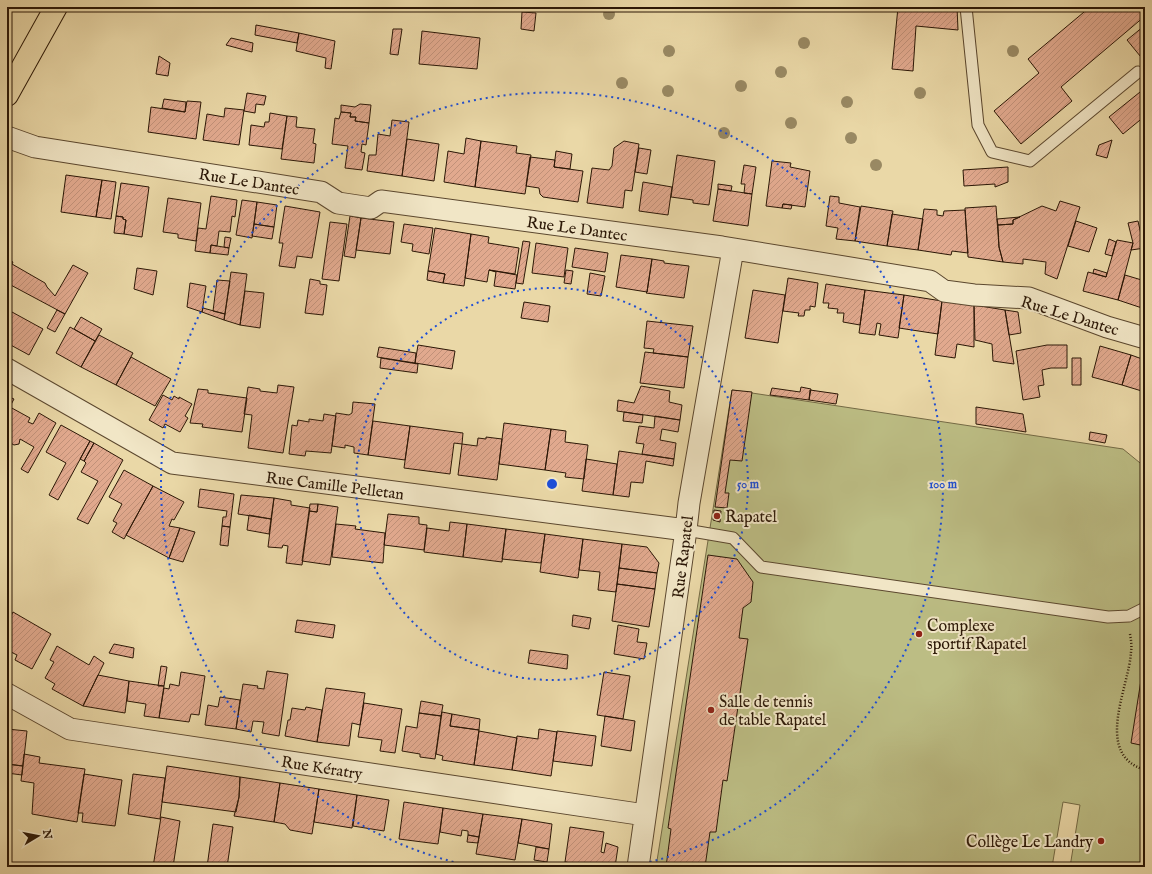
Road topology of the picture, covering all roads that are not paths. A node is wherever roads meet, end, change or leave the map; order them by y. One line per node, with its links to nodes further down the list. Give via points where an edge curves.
1 (56, 7): 4 (main road)
2 (966, 7): 3 (lane, via 978,125 992,152 1030,161)
3 (1138, 72)
4 (7, 95)
5 (7, 136): 6 (street, Rue Le Dantec, via 35,147 321,192 338,203 371,208 381,202)
6 (732, 249): 7 (street, Rue Le Dantec, via 930,281 944,291 1028,298); 9 (street, Rue Rapatel, via 688,503)
7 (1145, 338)
8 (7, 369): 9 (street, Rue Camille Pelletan, via 172,463)
9 (686, 530): 10 (lane, via 734,538 761,567 1108,617 1129,616); 12 (street, Rue Rapatel)
10 (1145, 608)
11 (7, 694): 12 (street, Rue Kératry, via 70,729)
12 (646, 815): 13 (street, Rue Rapatel)
13 (638, 867)

